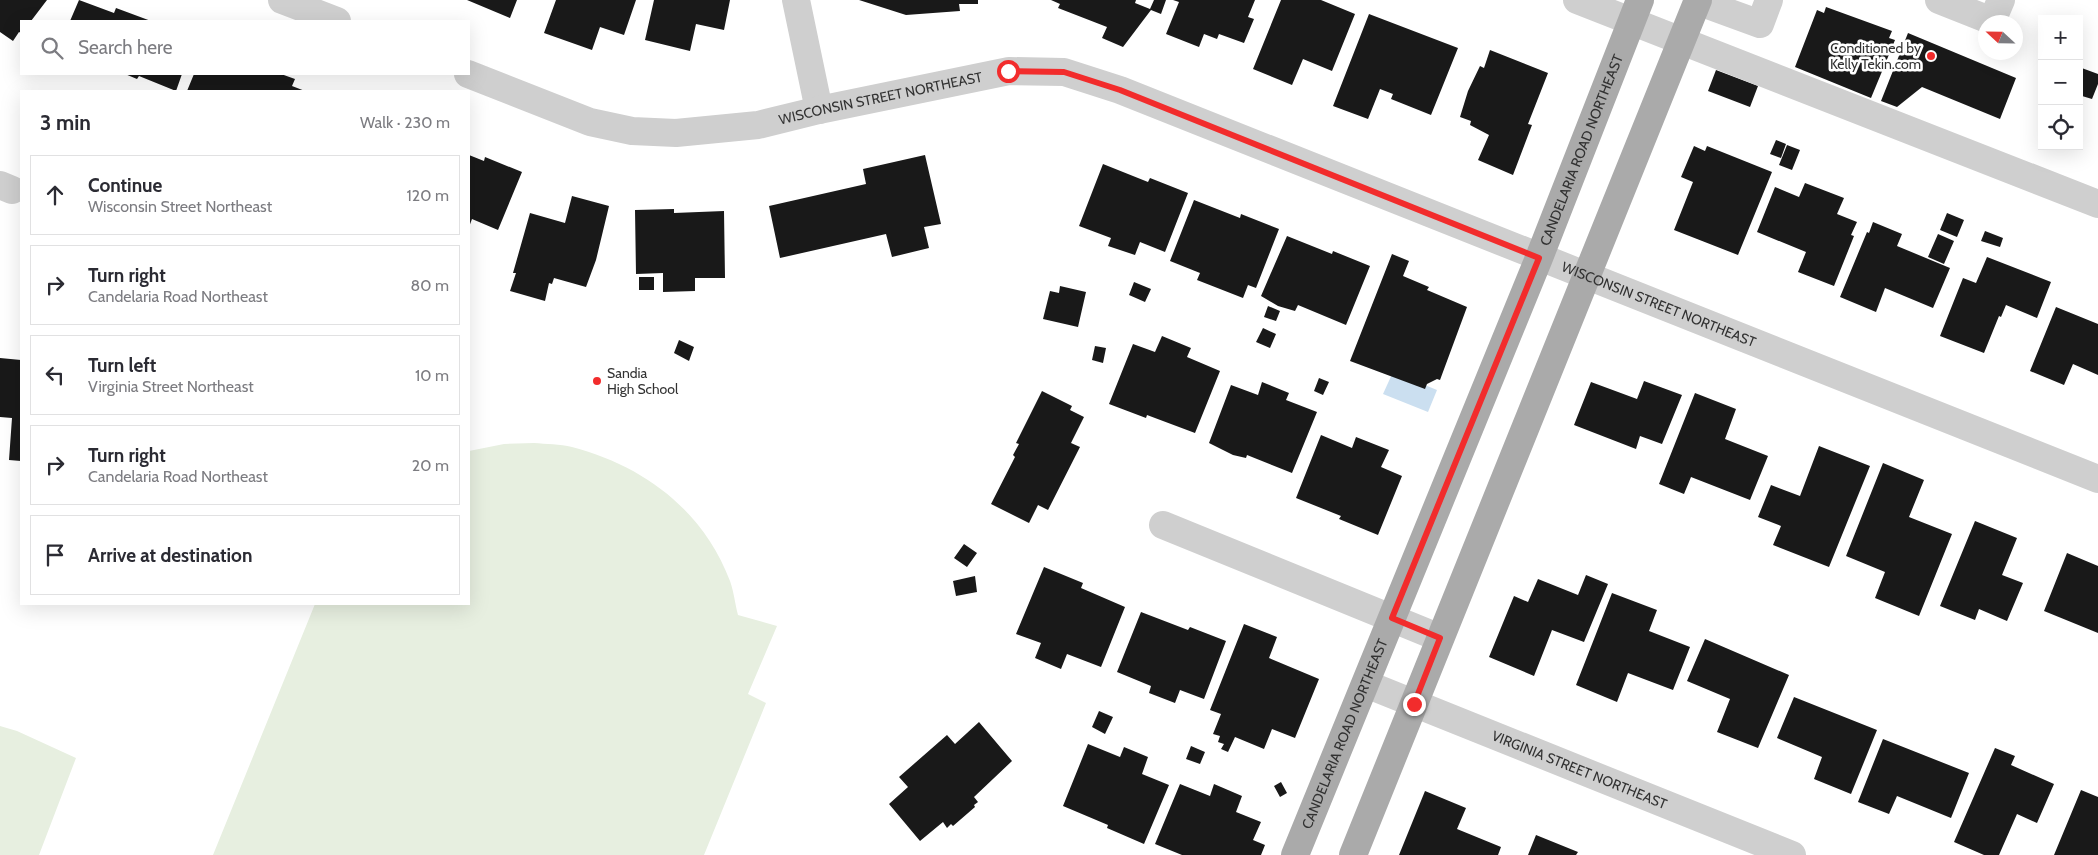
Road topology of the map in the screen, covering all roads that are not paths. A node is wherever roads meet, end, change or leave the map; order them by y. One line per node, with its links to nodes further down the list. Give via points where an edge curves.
1 (282, 0): 9 (street)
2 (796, 0): 12 (street)
3 (1577, 0): 8 (street)
4 (1698, 0): 5 (street, via 1760,24); 10 (main road)
5 (1769, 0)
6 (1939, 0): 7 (street, via 1992,21)
7 (2001, 0)
8 (1636, 10): 10 (street); 14 (main road, CANDELARIA ROAD NORTHEAST)
9 (336, 13)
10 (1682, 40): 13 (street); 15 (main road)
11 (470, 75): 12 (street, WISCONSIN STREET NORTHEAST, via 590,122 632,131 676,133 758,125)
12 (819, 110): 14 (street, WISCONSIN STREET NORTHEAST, via 1008,71 1064,72 1129,94)
13 (2098, 204)
14 (1539, 258): 15 (street, WISCONSIN STREET NORTHEAST); 18 (main road, CANDELARIA ROAD NORTHEAST)
15 (1586, 277): 16 (street, WISCONSIN STREET NORTHEAST); 19 (main road)
16 (2098, 479)
17 (1163, 525): 18 (street)
18 (1392, 618): 19 (street); 20 (main road, CANDELARIA ROAD NORTHEAST)
19 (1440, 638): 21 (main road)
20 (1366, 684): 21 (street, VIRGINIA STREET NORTHEAST); 22 (main road, CANDELARIA ROAD NORTHEAST)
21 (1414, 704): 23 (main road); 24 (street, VIRGINIA STREET NORTHEAST)
22 (1295, 855)
23 (1353, 855)
24 (1792, 855)

